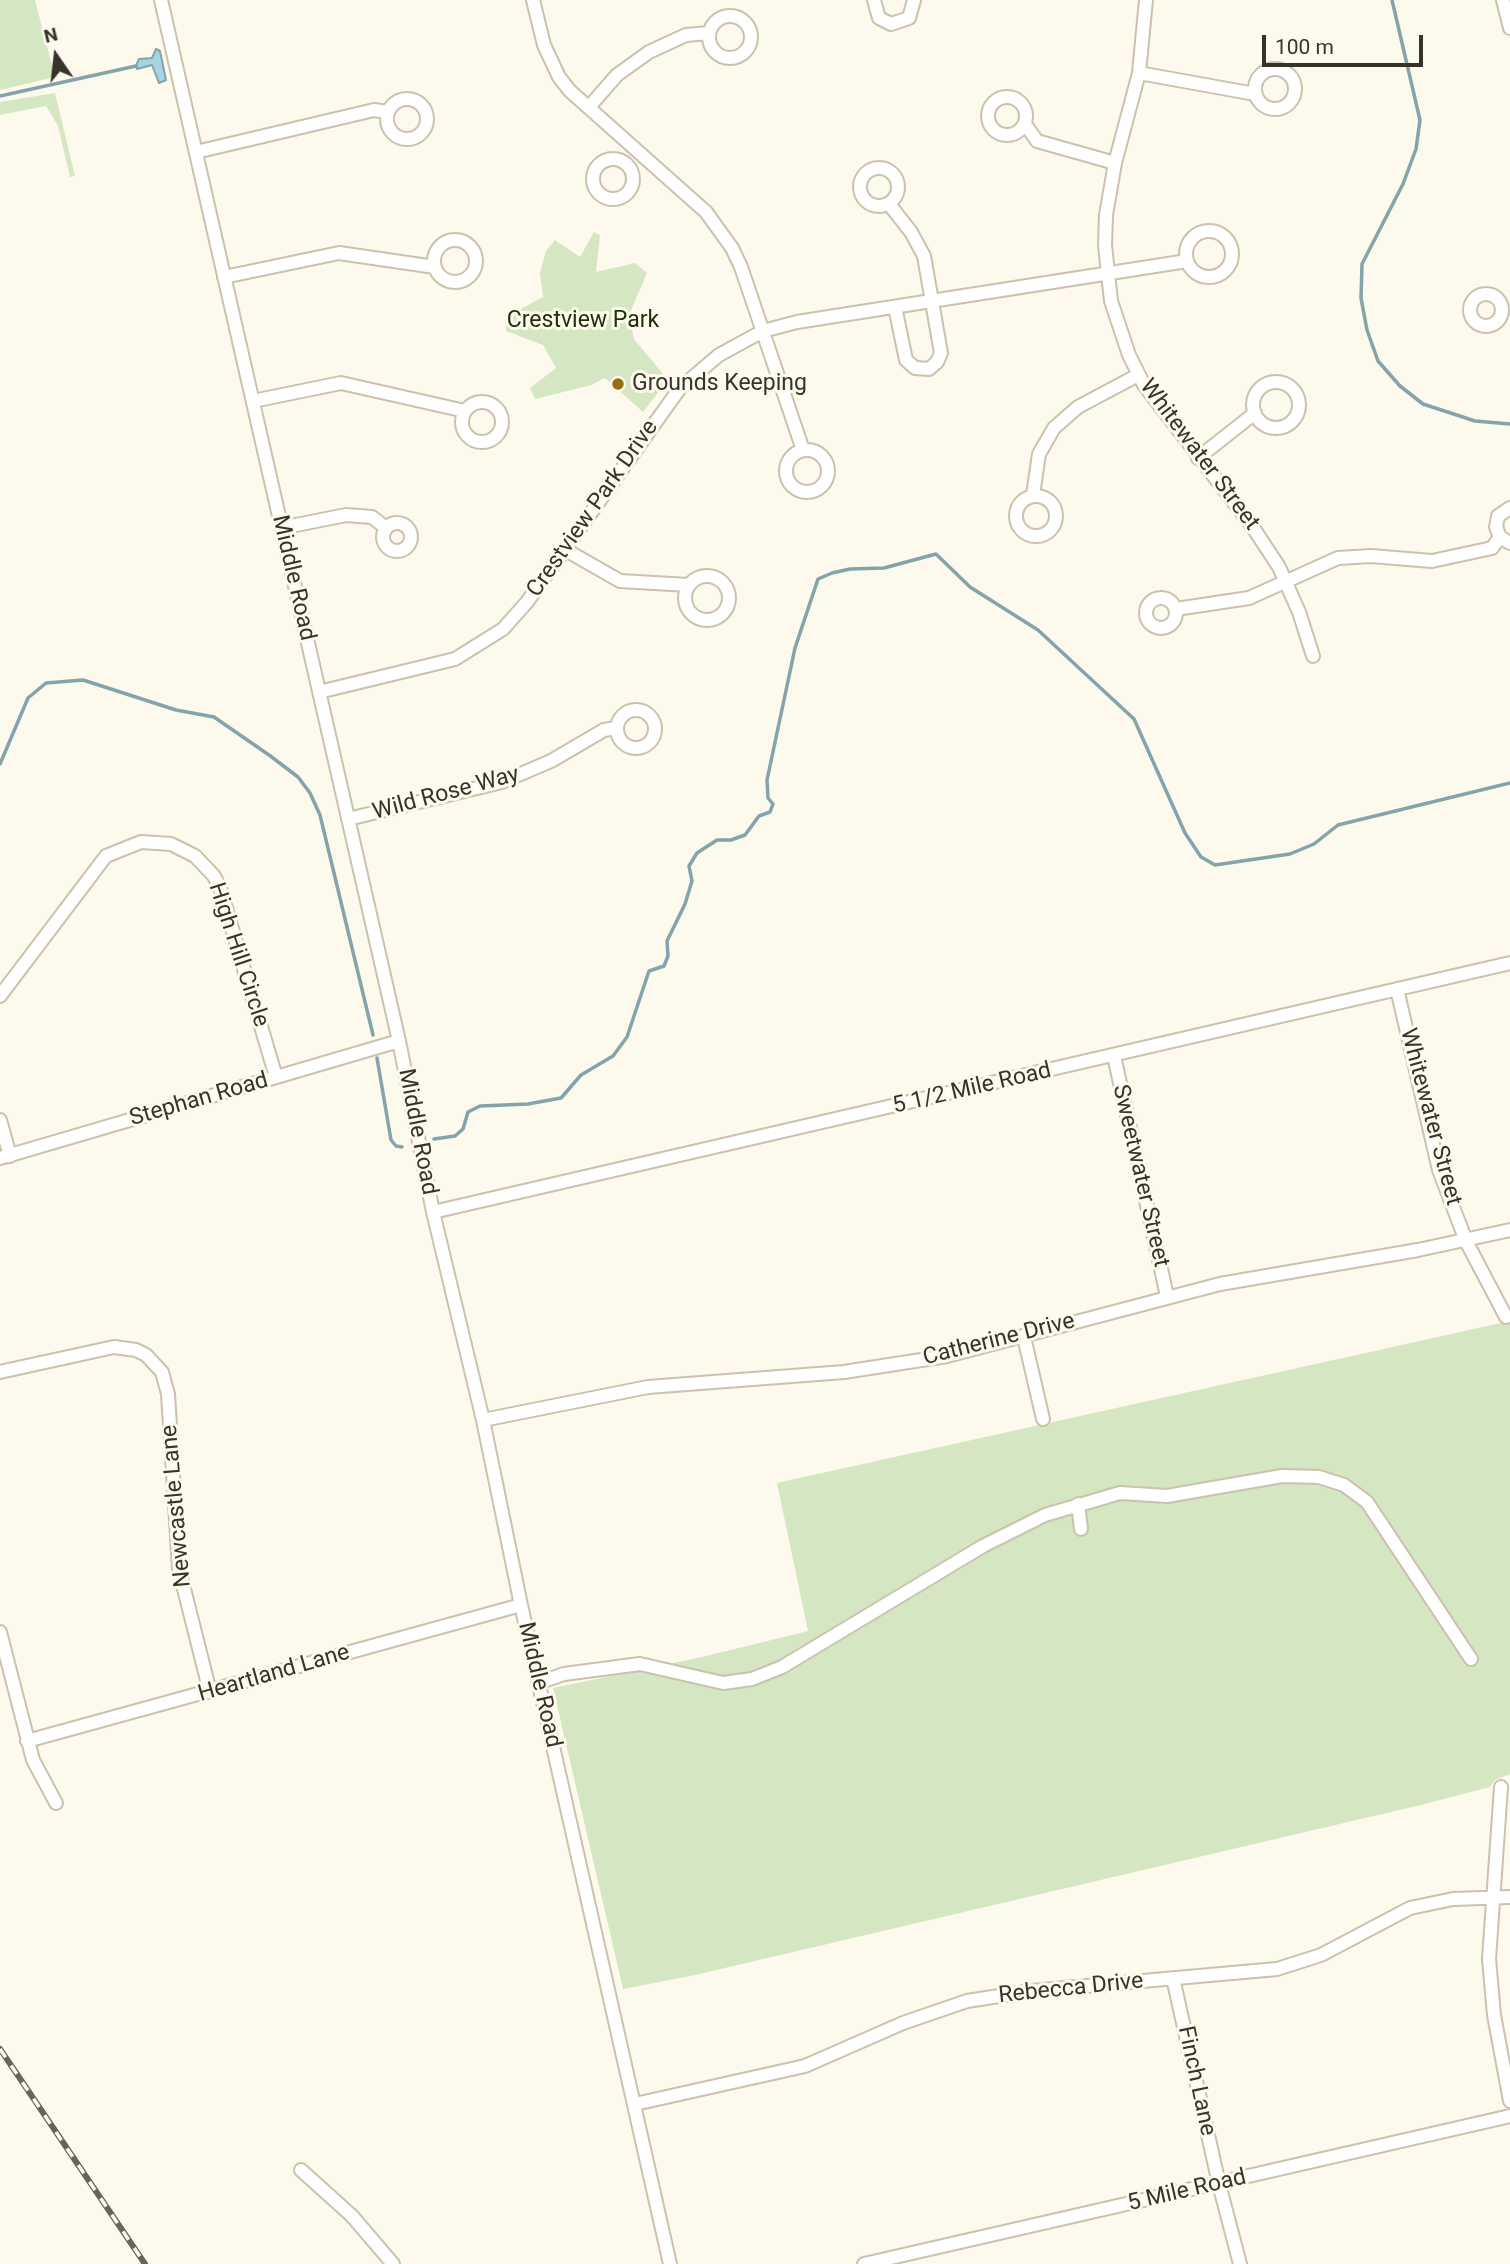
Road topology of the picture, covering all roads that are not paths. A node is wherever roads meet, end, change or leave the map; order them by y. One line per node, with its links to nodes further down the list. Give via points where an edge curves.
1 (161, 0): 14 (street, Middle Road)
2 (533, 0): 11 (street, via 550,61 570,91)
3 (874, 0): 4 (street, via 879,18 891,24 909,18)
4 (914, 0)
5 (1146, 0): 9 (street, Whitewater Street)
6 (1503, 0): 7 (street)
7 (1510, 28)
8 (709, 33): 11 (street, via 686,35 649,52 617,75)
9 (1139, 73): 10 (street); 16 (street, Whitewater Street)
10 (1255, 94)
11 (589, 107): 15 (street)
12 (387, 112): 14 (street, via 374,110)
13 (1025, 124): 16 (street, via 1037,141)
14 (196, 152): 22 (street, Middle Road)
15 (641, 153): 17 (street); 25 (street, via 720,229 741,267)
16 (1115, 163): 21 (street, Whitewater Street, via 1106,215)
17 (629, 166)
18 (889, 204): 23 (street, via 924,256)
19 (1187, 261): 21 (street, Crestview Park Drive)
20 (435, 267): 22 (street, via 339,253)
21 (1107, 274): 23 (street, Crestview Park Drive); 26 (street, Whitewater Street, via 1119,330)
22 (224, 277): 27 (street, Middle Road)
23 (930, 301): 24 (street, Crestview Park Drive); 24 (street, via 941,353 933,366 922,370 903,354)
24 (895, 307): 25 (street, Crestview Park Drive)
25 (763, 331): 30 (street); 37 (street, Crestview Park Drive, via 719,355 680,388)
26 (1138, 375): 31 (street, Whitewater Street); 32 (street, via 1078,407 1054,428 1039,454)
27 (253, 401): 28 (street, via 341,383); 34 (street, Middle Road)
28 (465, 411)
29 (1255, 413): 31 (street)
30 (803, 450)
31 (1198, 458): 38 (street, Whitewater Street, via 1252,526)
32 (1033, 495)
33 (1510, 508): 36 (street, via 1496,521)
34 (281, 528): 35 (street, via 346,515 372,517); 42 (street, Middle Road)
35 (386, 528)
36 (1505, 540): 38 (street, via 1492,548 1432,561 1338,558)
37 (564, 549): 39 (street, via 620,581); 42 (street, Crestview Park Drive, via 522,609 479,646 455,659)
38 (1286, 581): 40 (street, via 1234,602); 41 (street, Whitewater Street)
39 (689, 585)
40 (1176, 609)
41 (1313, 656)
42 (319, 692): 44 (street, Middle Road)
43 (616, 728): 44 (street, Wild Rose Way, via 502,782)
44 (348, 819): 48 (street, Middle Road)
45 (1510, 963): 46 (street, 5 1/2 Mile Road)
46 (1397, 989): 49 (street, 5 1/2 Mile Road); 55 (street, Whitewater Street, via 1439,1170)
47 (0, 996): 50 (street, High Hill Circle, via 106,856 142,842 171,844 205,865 220,888)
48 (399, 1041): 50 (street, Stephan Road); 53 (street, Middle Road)
49 (1114, 1056): 53 (street, 5 1/2 Mile Road); 56 (street, Sweetwater Street)
50 (276, 1077): 52 (street, Stephan Road)
51 (0, 1120): 52 (street)
52 (5, 1157)
53 (433, 1212): 61 (street, Middle Road)
54 (1510, 1230): 55 (street, Catherine Drive)
55 (1466, 1241): 56 (street, Catherine Drive); 57 (street, Whitewater Street)
56 (1167, 1296): 58 (street, Catherine Drive)
57 (1506, 1317)
58 (1024, 1337): 60 (street); 61 (street, Catherine Drive, via 893,1366 648,1387)
59 (0, 1372): 68 (street, Newcastle Lane, via 114,1348 136,1350 155,1363 168,1394 179,1569)
60 (1043, 1419)
61 (483, 1420): 64 (street, Middle Road)
62 (1078, 1504): 63 (street); 66 (street, via 1120,1493 1167,1496 1282,1476 1319,1477 1345,1485 1367,1502); 67 (street, via 983,1546 782,1667 752,1679 723,1683 640,1664 564,1674)
63 (1081, 1529)
64 (520, 1605): 67 (street, Middle Road); 68 (street, Heartland Lane)
65 (0, 1632): 69 (street)
66 (1471, 1659)
67 (538, 1683): 76 (street, Middle Road)
68 (210, 1692): 69 (street, Heartland Lane)
69 (27, 1741): 71 (street)
70 (1501, 1787): 73 (street)
71 (56, 1803)
72 (1510, 1896): 73 (street, Rebecca Drive)
73 (1494, 1897): 74 (street, Rebecca Drive, via 1410,1908 1321,1955 1277,1969); 75 (street, via 1490,1987)
74 (1173, 1978): 76 (street, Rebecca Drive, via 967,2001 805,2066); 79 (street, Finch Lane)
75 (1510, 2101)
76 (635, 2104): 81 (street, Middle Road)
77 (1510, 2116): 79 (street, 5 Mile Road)
78 (301, 2170): 80 (street, via 352,2216)
79 (1219, 2184): 82 (street, 5 Mile Road); 83 (street, Finch Lane)
80 (393, 2264)
81 (670, 2264)
82 (864, 2264)
83 (1240, 2264)

